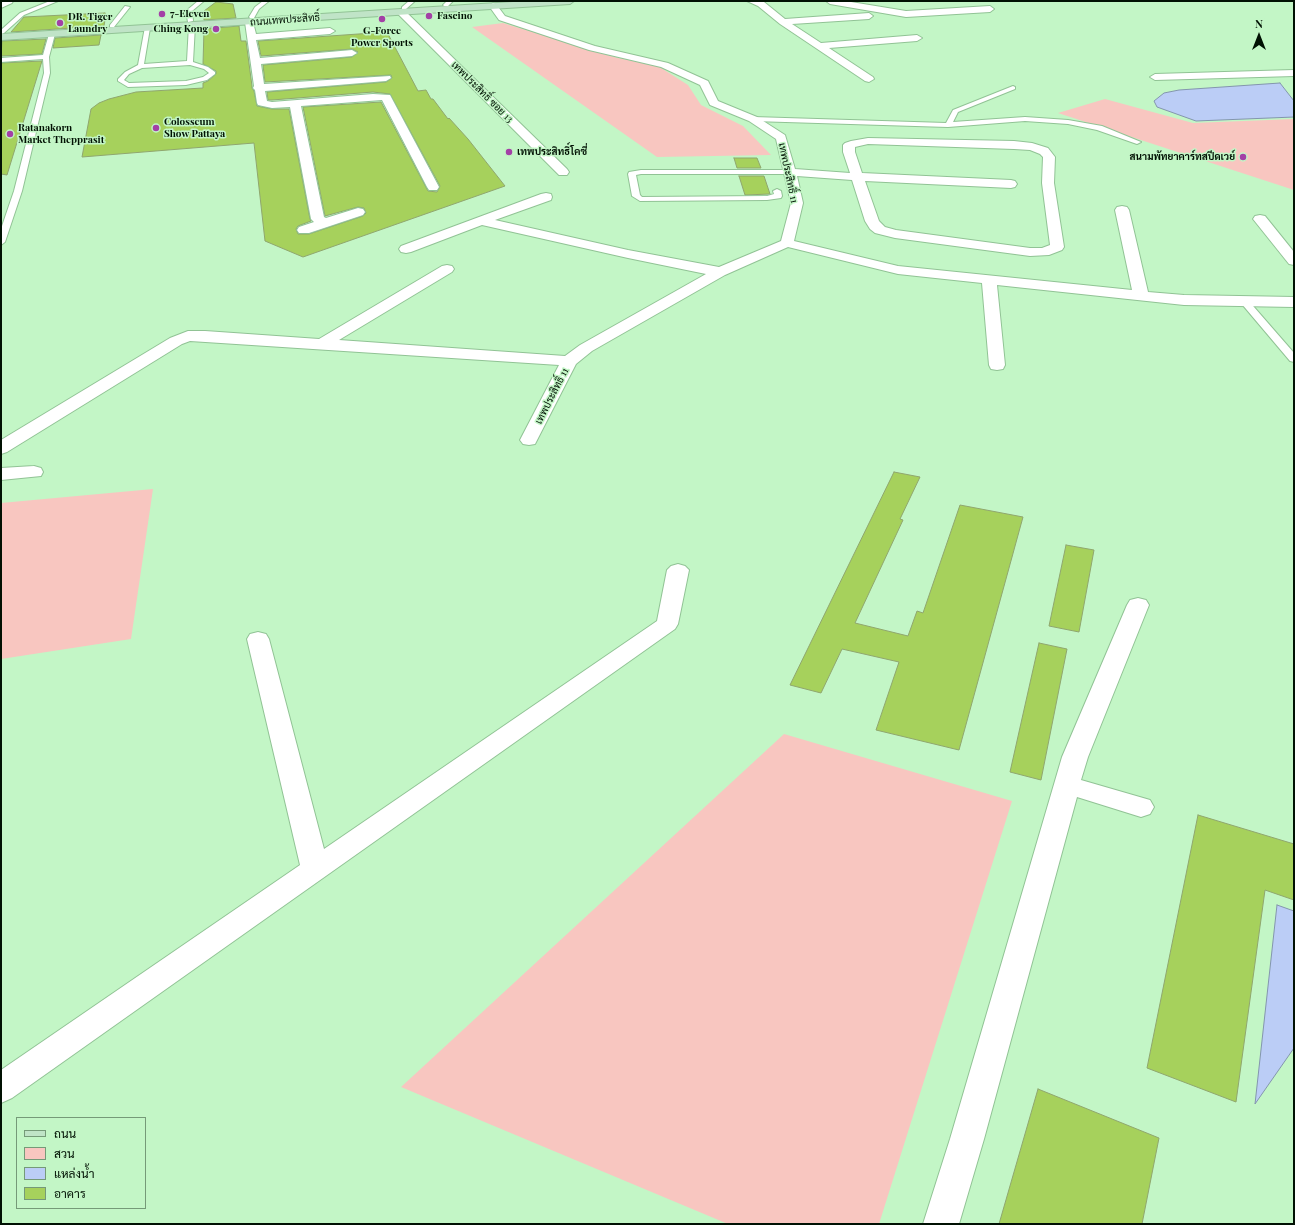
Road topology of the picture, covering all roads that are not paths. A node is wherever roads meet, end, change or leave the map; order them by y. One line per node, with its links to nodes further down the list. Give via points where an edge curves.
1 (9, 1): 11 (street)
2 (55, 1): 23 (lane, via 22,14)
3 (201, 1): 19 (lane, via 189,11)
4 (266, 1): 17 (lane, via 257,8)
5 (412, 1): 15 (lane)
6 (507, 1): 10 (main road, ถนนเทพประสิทธิ์)
7 (570, 1): 12 (main road, ถนนเทพประสิทธิ์)
8 (830, 1): 14 (street, via 906,14)
9 (758, 2): 18 (street)
10 (448, 3): 15 (main road, ถนนเทพประสิทธิ์)
11 (1, 5)
12 (493, 6): 15 (main road, ถนนเทพประสิทธิ์); 41 (street, เทพประสิทธิ์ 11, via 502,18 592,48 664,65 704,83 714,103)
13 (128, 7): 20 (lane)
14 (990, 9)
15 (403, 10): 17 (main road, ถนนเทพประสิทธิ์); 44 (street, เทพประสิทธิ์ ซอย 13)
16 (880, 15): 18 (street)
17 (251, 20): 19 (main road, ถนนเทพประสิทธิ์); 25 (street)
18 (783, 22): 27 (street)
19 (191, 23): 20 (main road, ถนนเทพประสิทธิ์); 21 (main road, ถนนเทพประสิทธิ์); 32 (lane)
20 (112, 26): 23 (main road, ถนนเทพประสิทธิ์)
21 (147, 28): 24 (main road, ถนนเทพประสิทธิ์); 33 (lane)
22 (330, 31): 25 (street)
23 (2, 34): 24 (main road, ถนนเทพประสิทธิ์)
24 (52, 34): 29 (lane)
25 (252, 37): 31 (street)
26 (917, 38): 27 (street)
27 (819, 46): 37 (street)
28 (352, 54): 31 (street)
29 (46, 57): 30 (lane); 57 (lane, via 47,73 20,184)
30 (1, 60)
31 (256, 61): 38 (street)
32 (190, 63): 33 (lane); 33 (lane, via 206,68 212,74 205,79 186,83 128,85 120,80)
33 (141, 66)
34 (1294, 73): 35 (street)
35 (1155, 77)
36 (386, 78): 38 (street)
37 (869, 80)
38 (258, 88): 40 (street, via 262,103)
39 (1013, 88): 42 (lane, via 955,111)
40 (295, 103): 48 (street, via 386,97); 55 (street, via 318,219)
41 (753, 118): 42 (lane); 45 (street, เทพประสิทธิ์ 11, via 781,137)
42 (948, 125): 43 (lane, via 1025,119 1068,122 1099,128)
43 (1137, 142)
44 (563, 172)
45 (789, 172): 46 (street); 49 (lane, via 632,174 636,196 640,199 768,198 778,196); 58 (street, เทพประสิทธิ์ 11, via 797,202)
46 (858, 177): 46 (street, via 872,222 887,233 1030,252 1044,252 1057,246 1048,183 1049,157 1044,151 1014,144 868,141 849,146); 47 (street)
47 (1011, 184)
48 (433, 187)
49 (777, 191)
50 (546, 198): 54 (street)
51 (1122, 210): 66 (street)
52 (358, 212): 55 (street)
53 (1260, 219): 62 (street)
54 (481, 221): 60 (street); 61 (street)
55 (325, 223): 56 (street)
56 (304, 230)
57 (1, 242)
58 (787, 243): 64 (street, เทพประสิทธิ์ 11); 65 (street, via 898,270)
59 (646, 244): 61 (street)
60 (406, 249)
61 (628, 254): 64 (street)
62 (1294, 261)
63 (447, 269): 69 (street)
64 (720, 272): 71 (street, เทพประสิทธิ์ 11, via 586,348)
65 (989, 280): 66 (street); 72 (street)
66 (1141, 296): 67 (street)
67 (1244, 301): 68 (street); 70 (lane)
68 (1294, 302)
69 (322, 344): 71 (street); 74 (street, via 188,336)
70 (1294, 359)
71 (569, 361): 73 (street, เทพประสิทธิ์ 11)
72 (997, 365)
73 (529, 440)
74 (1, 448)
75 (34, 472): 76 (street)
76 (1, 474)
77 (678, 570): 82 (street, via 667,624)
78 (1138, 605): 80 (street, via 1074,757)
79 (258, 639): 82 (street)
80 (1067, 785): 81 (street); 84 (street)
81 (1141, 807)
82 (315, 869): 83 (street)
83 (1, 1088)
84 (941, 1224)

